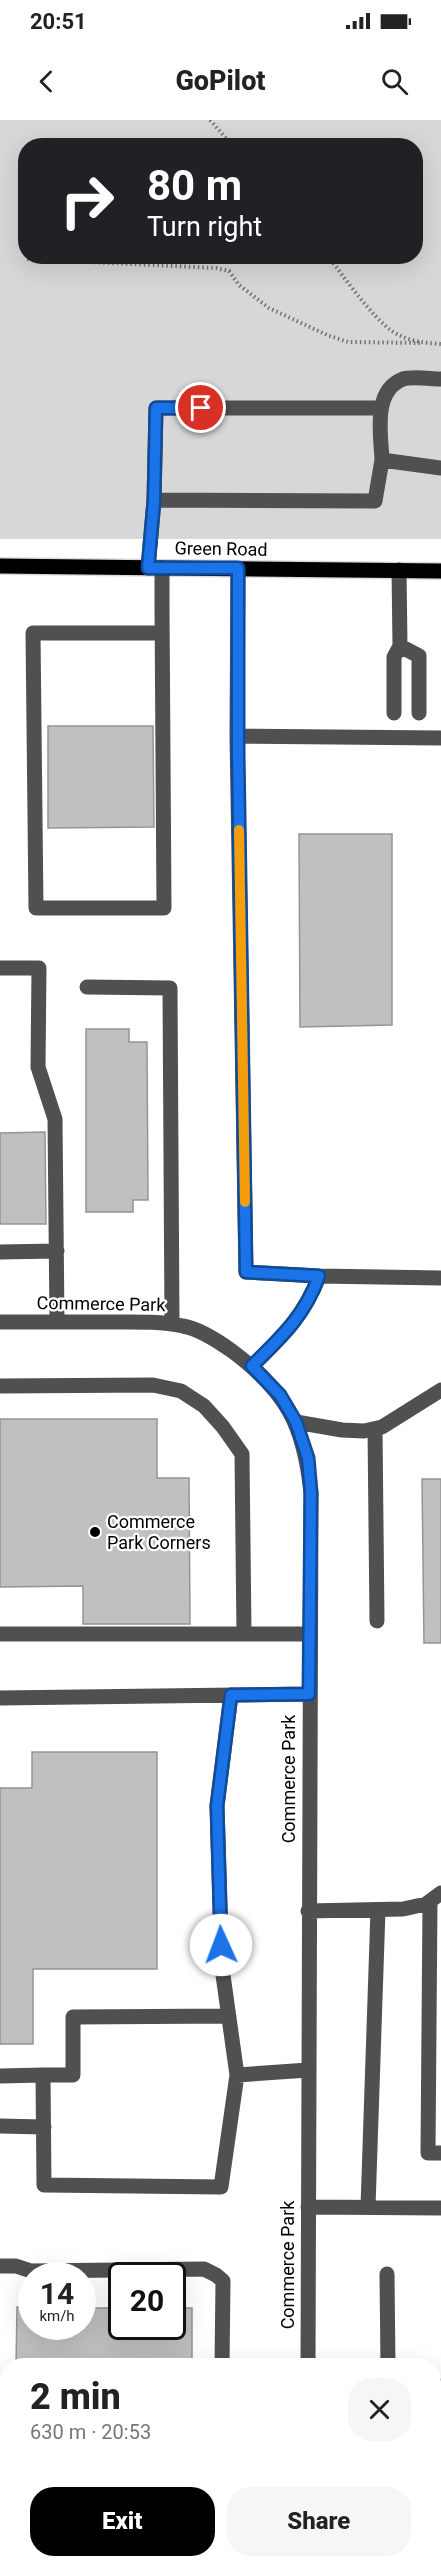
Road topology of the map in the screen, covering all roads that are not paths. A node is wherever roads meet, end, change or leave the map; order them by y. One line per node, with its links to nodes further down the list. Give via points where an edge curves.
1 (441, 379): 2 (street, via 404,379 389,390)
2 (380, 408): 3 (street); 5 (street, via 156,408)
3 (382, 460): 4 (street); 5 (street, via 375,501)
4 (441, 468)
5 (154, 501): 7 (street)
6 (0, 566): 7 (main road, Green Road)
7 (155, 568): 8 (main road, Green Road); 11 (street)
8 (238, 568): 9 (main road, Green Road); 15 (street)
9 (399, 570): 10 (main road, Green Road); 12 (street)
10 (441, 571)
11 (162, 633): 11 (street, via 164,908 36,908 33,633)
12 (400, 646): 13 (street, via 394,657); 14 (street, via 419,656)
13 (394, 713)
14 (419, 713)
15 (237, 736): 16 (street); 21 (street, via 246,1272)
16 (441, 738)
17 (0, 968): 19 (street, via 39,968 38,1067 55,1119)
18 (87, 987): 25 (street, via 170,988)
19 (57, 1251): 20 (street); 24 (street)
20 (0, 1252)
21 (319, 1276): 22 (street); 26 (street, via 297,1320)
22 (441, 1278)
23 (0, 1322): 24 (street, Commerce Park)
24 (57, 1322): 25 (street, Commerce Park)
25 (172, 1324): 26 (street, Commerce Park, via 186,1326 217,1341)
26 (252, 1366): 29 (street, Commerce Park, via 280,1395)
27 (0, 1386): 33 (street, via 153,1384 182,1391 204,1406 242,1454)
28 (441, 1390): 30 (street)
29 (296, 1422): 30 (street, via 342,1430); 34 (street, Commerce Park, via 308,1458 311,1493)
30 (375, 1429): 31 (street)
31 (377, 1621)
32 (0, 1634): 33 (street)
33 (244, 1634): 34 (street)
34 (310, 1634): 35 (street, Commerce Park)
35 (309, 1694): 36 (street); 40 (street, Commerce Park)
36 (231, 1695): 37 (street); 41 (street, via 217,1806 222,1968)
37 (0, 1698)
38 (438, 1895): 39 (street, via 426,1904); 48 (street, via 428,2153)
39 (378, 1910): 40 (street); 50 (street)
40 (308, 1911): 42 (street, Commerce Park)
41 (229, 2016): 43 (street, via 73,2017 72,2074); 44 (street)
42 (308, 2070): 44 (street); 49 (street, Commerce Park)
43 (43, 2075): 45 (street); 47 (street)
44 (237, 2075): 47 (street, via 221,2187 44,2185)
45 (0, 2076)
46 (0, 2126): 47 (street)
47 (44, 2127)
48 (441, 2153)
49 (308, 2207): 50 (street); 55 (street, Commerce Park)
50 (368, 2207): 51 (street)
51 (441, 2208)
52 (0, 2266): 54 (street, via 31,2271 204,2269 223,2281)
53 (387, 2274): 56 (street)
54 (222, 2358)
55 (308, 2358)
56 (388, 2358)

